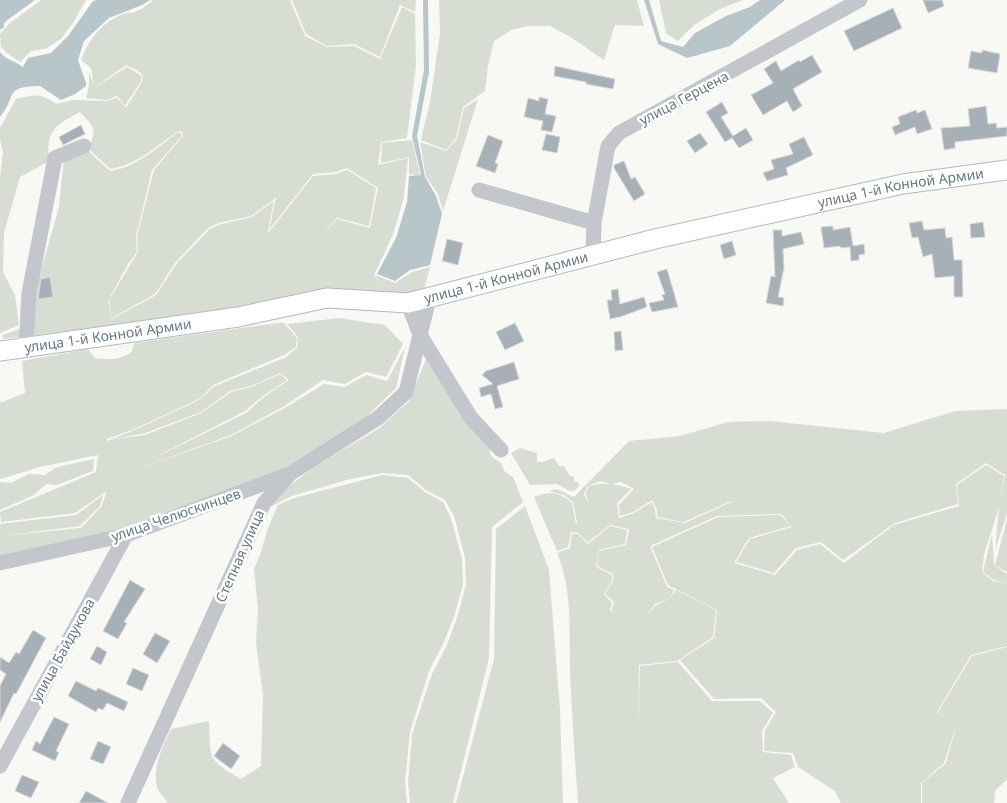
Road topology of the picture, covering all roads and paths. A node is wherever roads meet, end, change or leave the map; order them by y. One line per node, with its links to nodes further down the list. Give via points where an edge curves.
1 (860, 0): 5 (street, улица Герцена, via 619,133 608,146)
2 (84, 146): 10 (street, via 54,158 29,293)
3 (1007, 170): 6 (main road, улица 1-й Конной Армии, via 903,184)
4 (479, 190): 5 (street)
5 (594, 223): 6 (street, улица Герцена)
6 (593, 256): 7 (main road, улица 1-й Конной Армии)
7 (429, 299): 8 (main road, улица 1-й Конной Армии); 9 (street, Степная улица)
8 (408, 303): 9 (street); 10 (main road, улица 1-й Конной Армии, via 327,298 238,317)
9 (420, 335): 12 (street, via 472,418); 13 (street, Степная улица, via 406,392 378,418)
10 (26, 347): 11 (main road, улица 1-й Конной Армии)
11 (0, 351)
12 (501, 450)
13 (291, 473): 14 (street, улица Челюскинцев); 17 (street, Степная улица, via 264,503)
14 (126, 535): 15 (street, улица Челюскинцев); 16 (street, улица Байдукова)
15 (0, 563)
16 (0, 766)
17 (128, 803)

